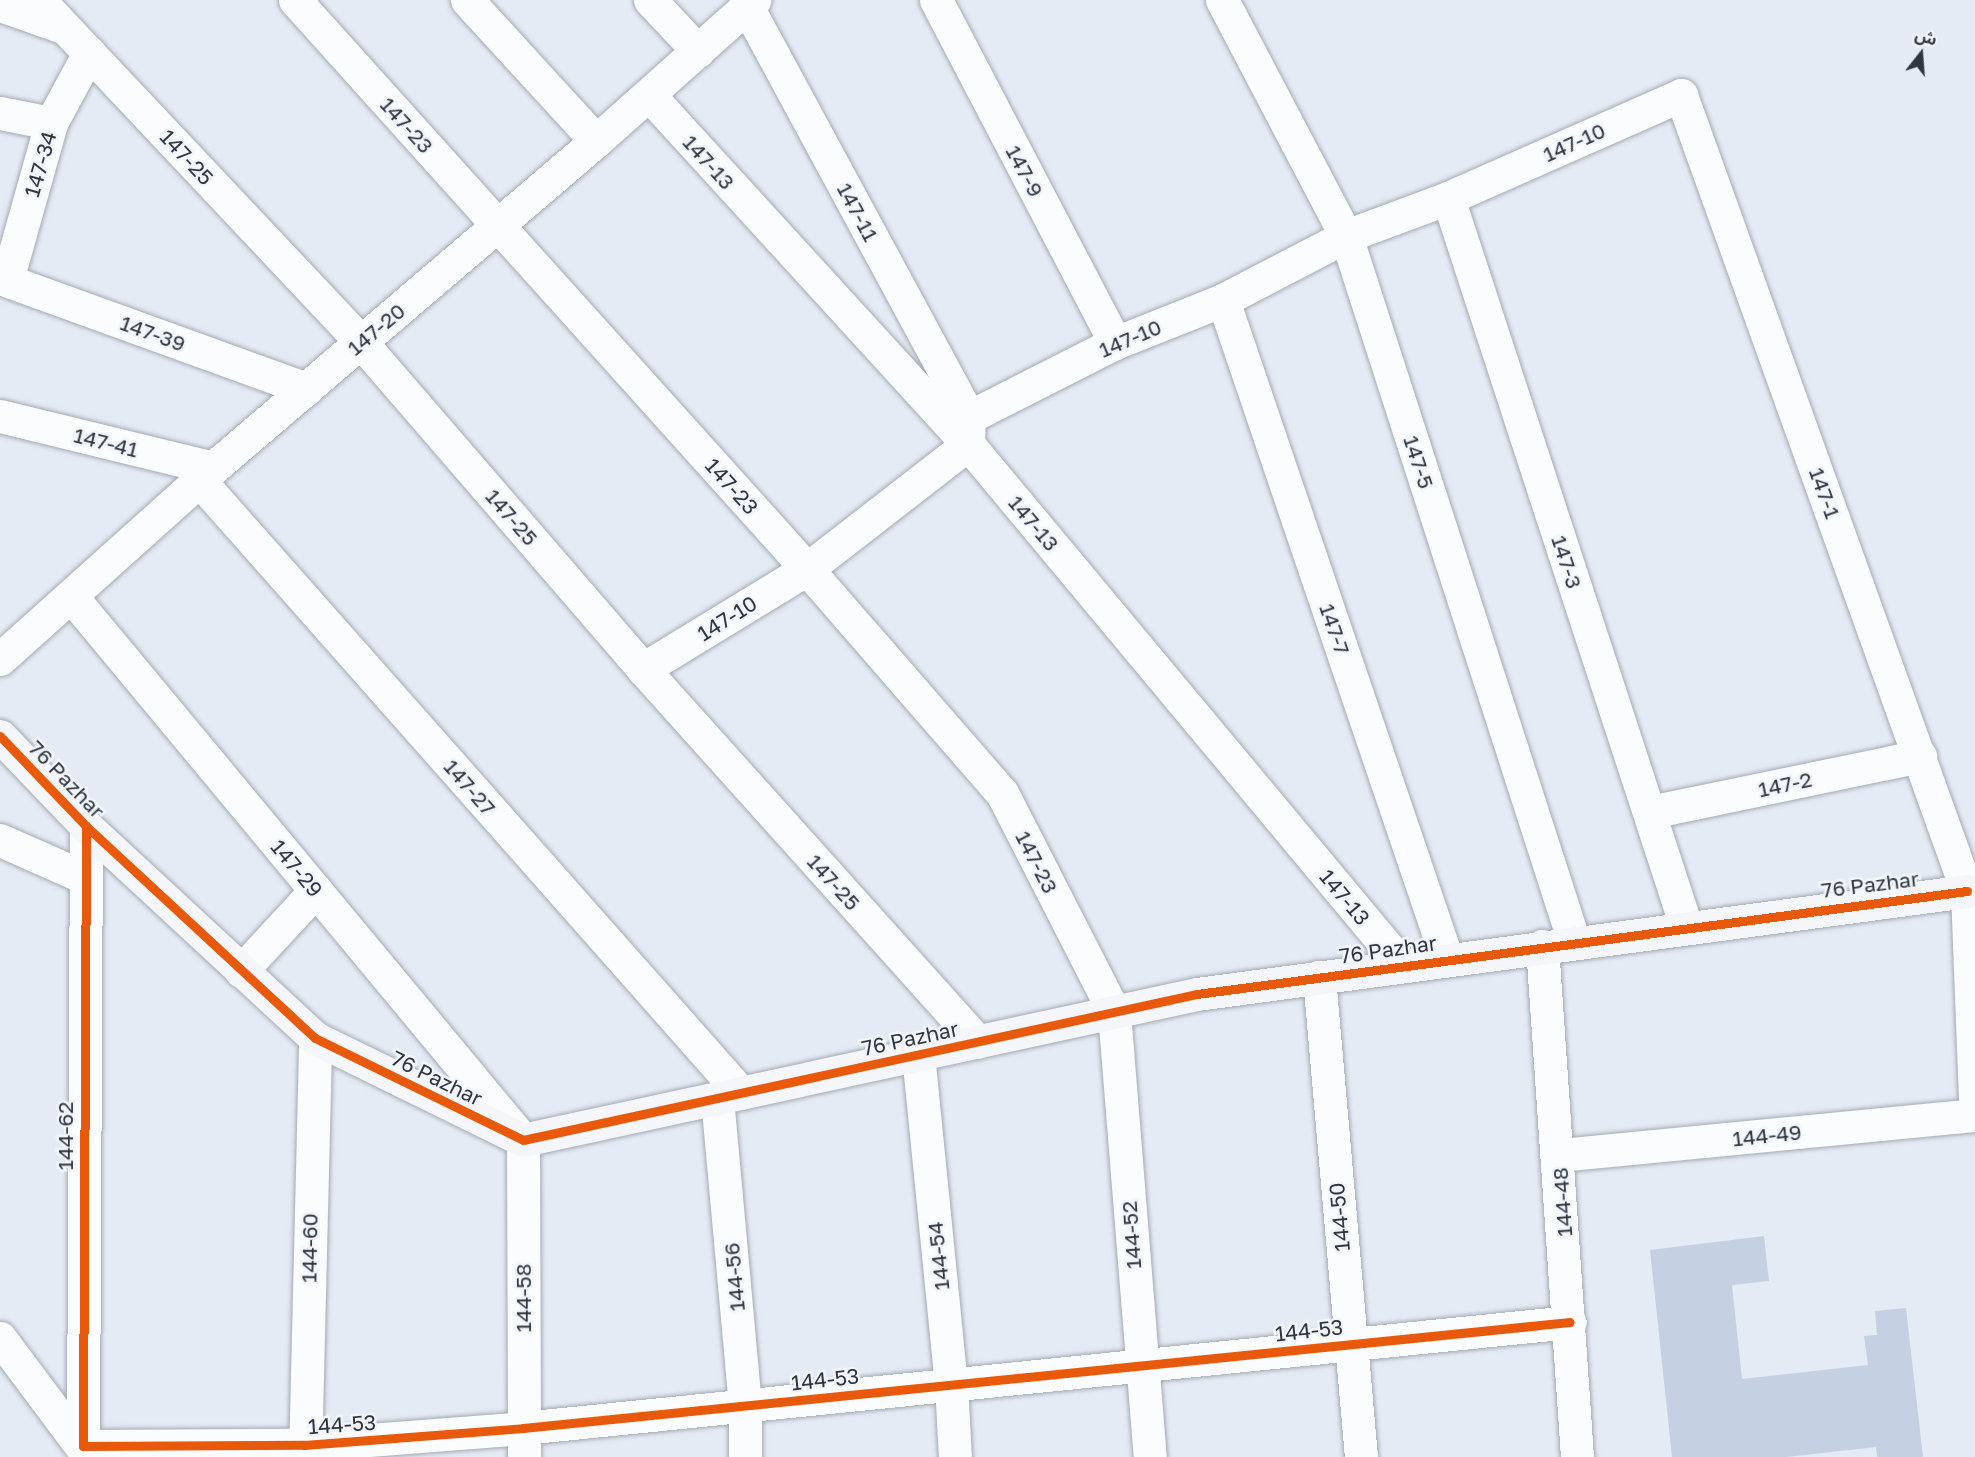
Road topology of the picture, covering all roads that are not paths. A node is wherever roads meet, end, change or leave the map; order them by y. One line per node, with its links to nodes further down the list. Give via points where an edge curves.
1 (39, 0): 9 (street, 147-25)
2 (295, 0): 18 (street, 147-23)
3 (467, 0): 16 (street)
4 (650, 0): 10 (street)
5 (936, 0): 23 (street, 147-9)
6 (1222, 0): 19 (street, 147-5)
7 (750, 3): 10 (street, 147-20); 26 (street, 147-11)
8 (0, 4): 9 (street)
9 (66, 28): 11 (street, 147-25)
10 (698, 51): 12 (street, 147-20)
11 (89, 53): 15 (street, 147-34); 22 (street, 147-25)
12 (649, 95): 16 (street, 147-20); 26 (street, 147-13)
13 (1681, 95): 17 (street, 147-10); 33 (street, 147-1)
14 (0, 113): 15 (street)
15 (51, 123): 20 (street, 147-34)
16 (596, 141): 18 (street, 147-20)
17 (1448, 198): 19 (street, 147-10); 34 (street, 147-3)
18 (498, 226): 22 (street, 147-20); 28 (street, 147-23)
19 (1346, 236): 21 (street, 147-10); 41 (street, 147-5)
20 (3, 279): 24 (street, 147-39)
21 (1223, 300): 23 (street, 147-10); 43 (street, 147-7)
22 (360, 341): 24 (street, 147-20); 31 (street, 147-25)
23 (1115, 343): 26 (street, 147-10)
24 (306, 389): 27 (street, 147-20)
25 (0, 416): 27 (street, 147-41)
26 (968, 431): 28 (street, 147-10); 44 (street, 147-13)
27 (206, 474): 29 (street, 147-20); 51 (street, 147-27)
28 (807, 569): 31 (street, 147-10); 47 (street, 147-23, via 1002,793)
29 (71, 596): 30 (street, 147-20); 38 (street, 147-29)
30 (0, 659)
31 (643, 669): 49 (street, 147-25)
32 (0, 736): 35 (street, 76 Pazhar)
33 (1920, 756): 34 (street, 147-2); 39 (street, 147-1)
34 (1650, 812): 40 (street, 147-3)
35 (86, 826): 37 (street, 144-62); 45 (street, 76 Pazhar)
36 (0, 840): 37 (street)
37 (84, 877): 64 (street, 144-62)
38 (316, 890): 45 (street); 54 (street, 147-29)
39 (1967, 891): 40 (street, 76 Pazhar); 52 (street, 147-1)
40 (1686, 926): 41 (street, 76 Pazhar)
41 (1574, 942): 42 (street, 76 Pazhar)
42 (1542, 946): 43 (street, 76 Pazhar); 55 (street, 144-48)
43 (1447, 959): 44 (street, 76 Pazhar)
44 (1402, 966): 46 (street, 76 Pazhar)
45 (241, 971): 48 (street, 76 Pazhar)
46 (1319, 977): 47 (street, 76 Pazhar, via 1197,994); 58 (street, 144-50)
47 (1114, 1012): 49 (street, 76 Pazhar); 59 (street, 144-52)
48 (315, 1038): 54 (street, 76 Pazhar); 63 (street, 144-60)
49 (978, 1042): 50 (street, 76 Pazhar)
50 (918, 1054): 51 (street, 76 Pazhar); 60 (street, 144-54)
51 (729, 1095): 54 (street, 76 Pazhar); 61 (street, 144-56)
52 (1975, 1097)
53 (1975, 1115): 55 (street, 144-49)
54 (523, 1140): 62 (street, 144-58)
55 (1558, 1155): 56 (street, 144-48)
56 (1570, 1322): 58 (street, 144-53); 69 (street, 144-48)
57 (0, 1338): 64 (street)
58 (1350, 1344): 59 (street, 144-53); 68 (street, 144-50)
59 (1141, 1365): 60 (street, 144-53); 67 (street, 144-52)
60 (951, 1384): 61 (street, 144-53); 66 (street, 144-54)
61 (745, 1405): 62 (street, 144-53); 65 (street, 144-56)
62 (523, 1442): 63 (street, 144-53)
63 (304, 1451): 64 (street, 144-53)
64 (86, 1452)
65 (745, 1457)
66 (955, 1457)
67 (1150, 1457)
68 (1361, 1457)
69 (1577, 1457)

